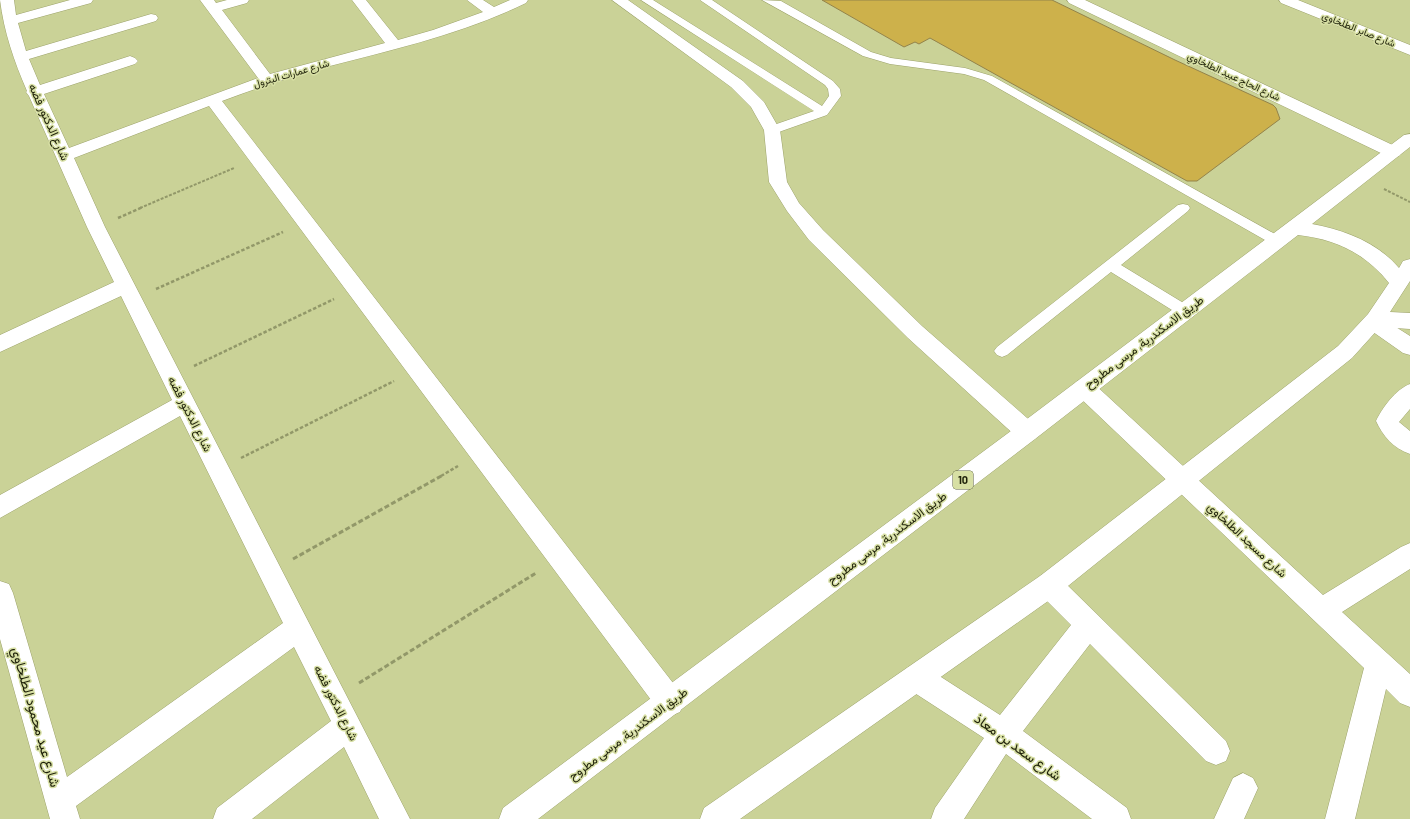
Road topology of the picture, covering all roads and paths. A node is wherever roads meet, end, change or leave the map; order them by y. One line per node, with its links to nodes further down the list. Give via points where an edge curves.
1 (7, 0): 16 (street, شارع الدكتور فضه)
2 (85, 0): 16 (street)
3 (242, 0): 13 (street)
4 (359, 0): 17 (street)
5 (474, 0): 14 (street)
6 (520, 0): 14 (street, شارع عمارات البترول)
7 (619, 0): 25 (street, via 736,84 758,105)
8 (646, 0): 24 (lane)
9 (707, 0): 24 (lane, via 829,83 834,89 835,96)
10 (767, 0): 33 (lane, via 778,3 867,54 915,66 965,71 988,78)
11 (1074, 0): 26 (street, شارع الحاج عبيد الطلخاوي)
12 (1286, 0): 18 (street, شارع صابر الطلخاوي)
13 (210, 4): 21 (street)
14 (493, 13): 17 (street, شارع عمارات البترول)
15 (151, 18): 19 (street)
16 (10, 21): 19 (street, شارع الدكتور فضه)
17 (395, 46): 21 (street, شارع عمارات البترول)
18 (1410, 50)
19 (20, 57): 22 (street, شارع الدكتور فضه)
20 (130, 61): 22 (street)
21 (267, 80): 23 (street, شارع عمارات البترول)
22 (34, 92): 27 (street, شارع الدكتور فضه)
23 (212, 99): 27 (street, شارع عمارات البترول); 28 (street)
24 (823, 112): 25 (lane)
25 (772, 130): 49 (street, via 778,182 793,207 816,235 915,332)
26 (1402, 146): 32 (street, طريق الاسكندرية, مرسى مطروح / 10)
27 (64, 156): 31 (street, شارع الدكتور فضه)
28 (257, 159): 30 (street); 31 (path)
29 (1183, 208): 34 (lane)
30 (305, 222): 36 (street); 37 (path)
31 (96, 227): 37 (street, شارع الدكتور فضه)
32 (1295, 228): 33 (street, طريق الاسكندرية, مرسى مطروح / 10); 35 (street, via 1336,234 1356,243 1389,268)
33 (1277, 242): 38 (street, طريق الاسكندرية, مرسى مطروح / 10)
34 (1110, 266): 38 (lane); 43 (lane)
35 (1404, 274): 39 (street)
36 (356, 289): 44 (street); 45 (path)
37 (129, 292): 41 (street); 45 (street, شارع الدكتور فضه)
38 (1185, 311): 46 (street, طريق الاسكندرية, مرسى مطروح / 10)
39 (1374, 320): 40 (street); 42 (street); 53 (street, via 1345,352)
40 (1410, 321)
41 (0, 344)
42 (1410, 346)
43 (1002, 351)
44 (417, 369): 51 (street); 52 (path)
45 (172, 377): 48 (street, شارع الدكتور فضه)
46 (1084, 388): 49 (street, طريق الاسكندرية, مرسى مطروح / 10); 53 (street, شارع مسجد الطلخاوي)
47 (1410, 393): 50 (street, via 1387,421 1392,430)
48 (185, 403): 52 (street, شارع الدكتور فضه); 54 (street)
49 (1027, 432): 67 (street, طريق الاسكندرية, مرسى مطروح / 10)
50 (1410, 444)
51 (481, 453): 56 (street); 57 (path)
52 (218, 469): 57 (street, شارع الدكتور فضه)
53 (1184, 481): 58 (street); 60 (street, شارع مسجد الطلخاوي)
54 (0, 507)
55 (1410, 555): 60 (street)
56 (561, 558): 66 (path); 67 (street)
57 (270, 572): 62 (street, شارع الدكتور فضه)
58 (1049, 585): 61 (street); 64 (street)
59 (0, 593): 72 (street, شارع عيد محمود الطلخاوي)
60 (1322, 610): 63 (street, شارع مسجد الطلخاوي)
61 (1088, 624): 69 (street); 70 (street)
62 (298, 628): 66 (street, شارع الدكتور فضه); 72 (street)
63 (1379, 664): 65 (street, شارع مسجد الطلخاوي); 80 (street)
64 (917, 678): 69 (street, شارع سعد بن معاذ); 76 (street)
65 (1410, 693)
66 (335, 699): 68 (street, شارع الدكتور فضه)
67 (670, 702): 75 (street, طريق الاسكندرية, مرسى مطروح / 10)
68 (348, 726): 73 (street); 74 (street, شارع الدكتور فضه)
69 (1003, 734): 77 (street); 78 (street, شارع سعد بن معاذ)
70 (1216, 751)
71 (1243, 788): 79 (street)
72 (62, 809)
73 (228, 819)
74 (395, 819)
75 (514, 819)
76 (715, 819)
77 (946, 819)
78 (1116, 819)
79 (1229, 819)
80 (1340, 819)

